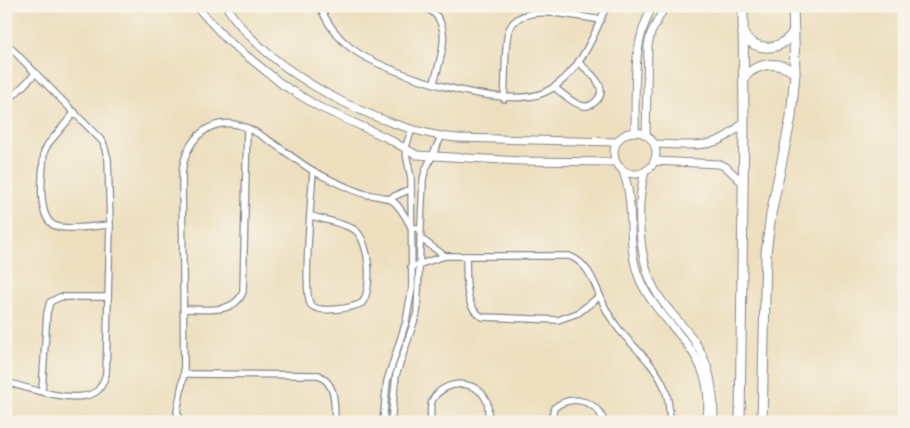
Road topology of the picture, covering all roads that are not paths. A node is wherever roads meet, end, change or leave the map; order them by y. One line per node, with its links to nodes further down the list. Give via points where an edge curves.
1 (197, 6): 2 (street); 32 (street, via 233,45 283,85 319,107)
2 (204, 6)
3 (226, 6): 26 (street, via 242,30 276,61 328,94)
4 (320, 6): 19 (street, via 328,25 352,49 387,69)
5 (422, 6): 19 (street, via 434,14 444,33)
6 (606, 6): 11 (street)
7 (653, 6): 27 (street, via 644,22 638,52)
8 (665, 6): 28 (street, via 648,45)
9 (743, 6): 13 (main road)
10 (793, 6): 12 (main road)
11 (601, 20): 15 (street); 21 (street, via 538,10 517,16 509,31)
12 (794, 30): 13 (main road, via 783,43 767,48 751,42); 17 (main road)
13 (743, 34): 18 (main road)
14 (6, 43): 16 (street)
15 (578, 62): 20 (street); 20 (street, via 598,81 601,91 597,100 589,106 579,105)
16 (36, 72): 22 (street); 23 (street)
17 (795, 73): 18 (main road, via 781,66 765,65); 71 (main road, via 788,139 766,252)
18 (743, 78): 24 (main road)
19 (434, 82): 21 (street)
20 (554, 87): 21 (street, via 528,98)
21 (504, 99)
22 (6, 103)
23 (75, 112): 45 (street, via 106,149); 45 (street, via 44,152 42,209 48,220 58,227)
24 (744, 122): 31 (street, via 719,142); 41 (main road)
25 (247, 128): 37 (street); 55 (street, via 217,125 196,136 186,150 182,174); 55 (street, via 243,292 237,303 226,308)
26 (412, 129): 29 (street); 32 (street)
27 (635, 132): 28 (street); 30 (street, via 624,134)
28 (646, 135): 31 (street)
29 (441, 137): 30 (street); 33 (street)
30 (616, 142): 35 (street)
31 (654, 144): 34 (street)
32 (405, 149): 33 (street); 39 (street)
33 (432, 157): 35 (street); 40 (street)
34 (654, 161): 38 (street); 41 (street, via 719,164)
35 (616, 162): 36 (street)
36 (622, 169): 38 (street, via 631,173); 68 (street, via 630,189 632,255 636,271 648,296 700,367 706,387)
37 (313, 171): 43 (street, via 364,194); 44 (street)
38 (645, 171): 69 (street, via 641,214 645,264 655,291 705,360 712,384)
39 (411, 178): 40 (street); 42 (street)
40 (423, 180): 47 (street)
41 (743, 183): 70 (main road)
42 (411, 189): 43 (street); 46 (street)
43 (388, 199): 46 (street, via 403,212)
44 (311, 216): 44 (street, via 307,264 310,304 321,308 349,309 362,303 370,284 362,238 355,230)
45 (110, 225): 54 (street)
46 (411, 227): 47 (street); 52 (street)
47 (420, 229): 48 (street)
48 (420, 238): 49 (street); 51 (street)
49 (445, 256): 50 (street); 51 (street)
50 (466, 256): 53 (street, via 568,256 586,267); 53 (street, via 470,301 474,312 483,318 558,320 578,313)
51 (421, 266): 52 (street); 62 (street, via 417,313 396,375)
52 (411, 267): 61 (street, via 409,310 387,381)
53 (600, 296): 67 (street, via 614,323 658,374 668,396)
54 (108, 297): 58 (street, via 60,297 50,302); 58 (street, via 106,374 96,393 78,397)
55 (184, 309): 56 (street)
56 (184, 374): 59 (street, via 177,412); 60 (street, via 319,375 334,391)
57 (6, 382): 58 (street)
58 (42, 391)
59 (181, 422)
60 (335, 422)
61 (383, 422)
62 (391, 422)
63 (431, 422): 64 (street, via 434,398 444,388 459,384 473,387 484,397 488,404)
64 (488, 422)
65 (551, 422): 66 (street, via 554,408 560,403 573,401 589,402)
66 (604, 422)
67 (670, 422)
68 (707, 422)
69 (714, 422)
70 (740, 422)
71 (762, 422)

